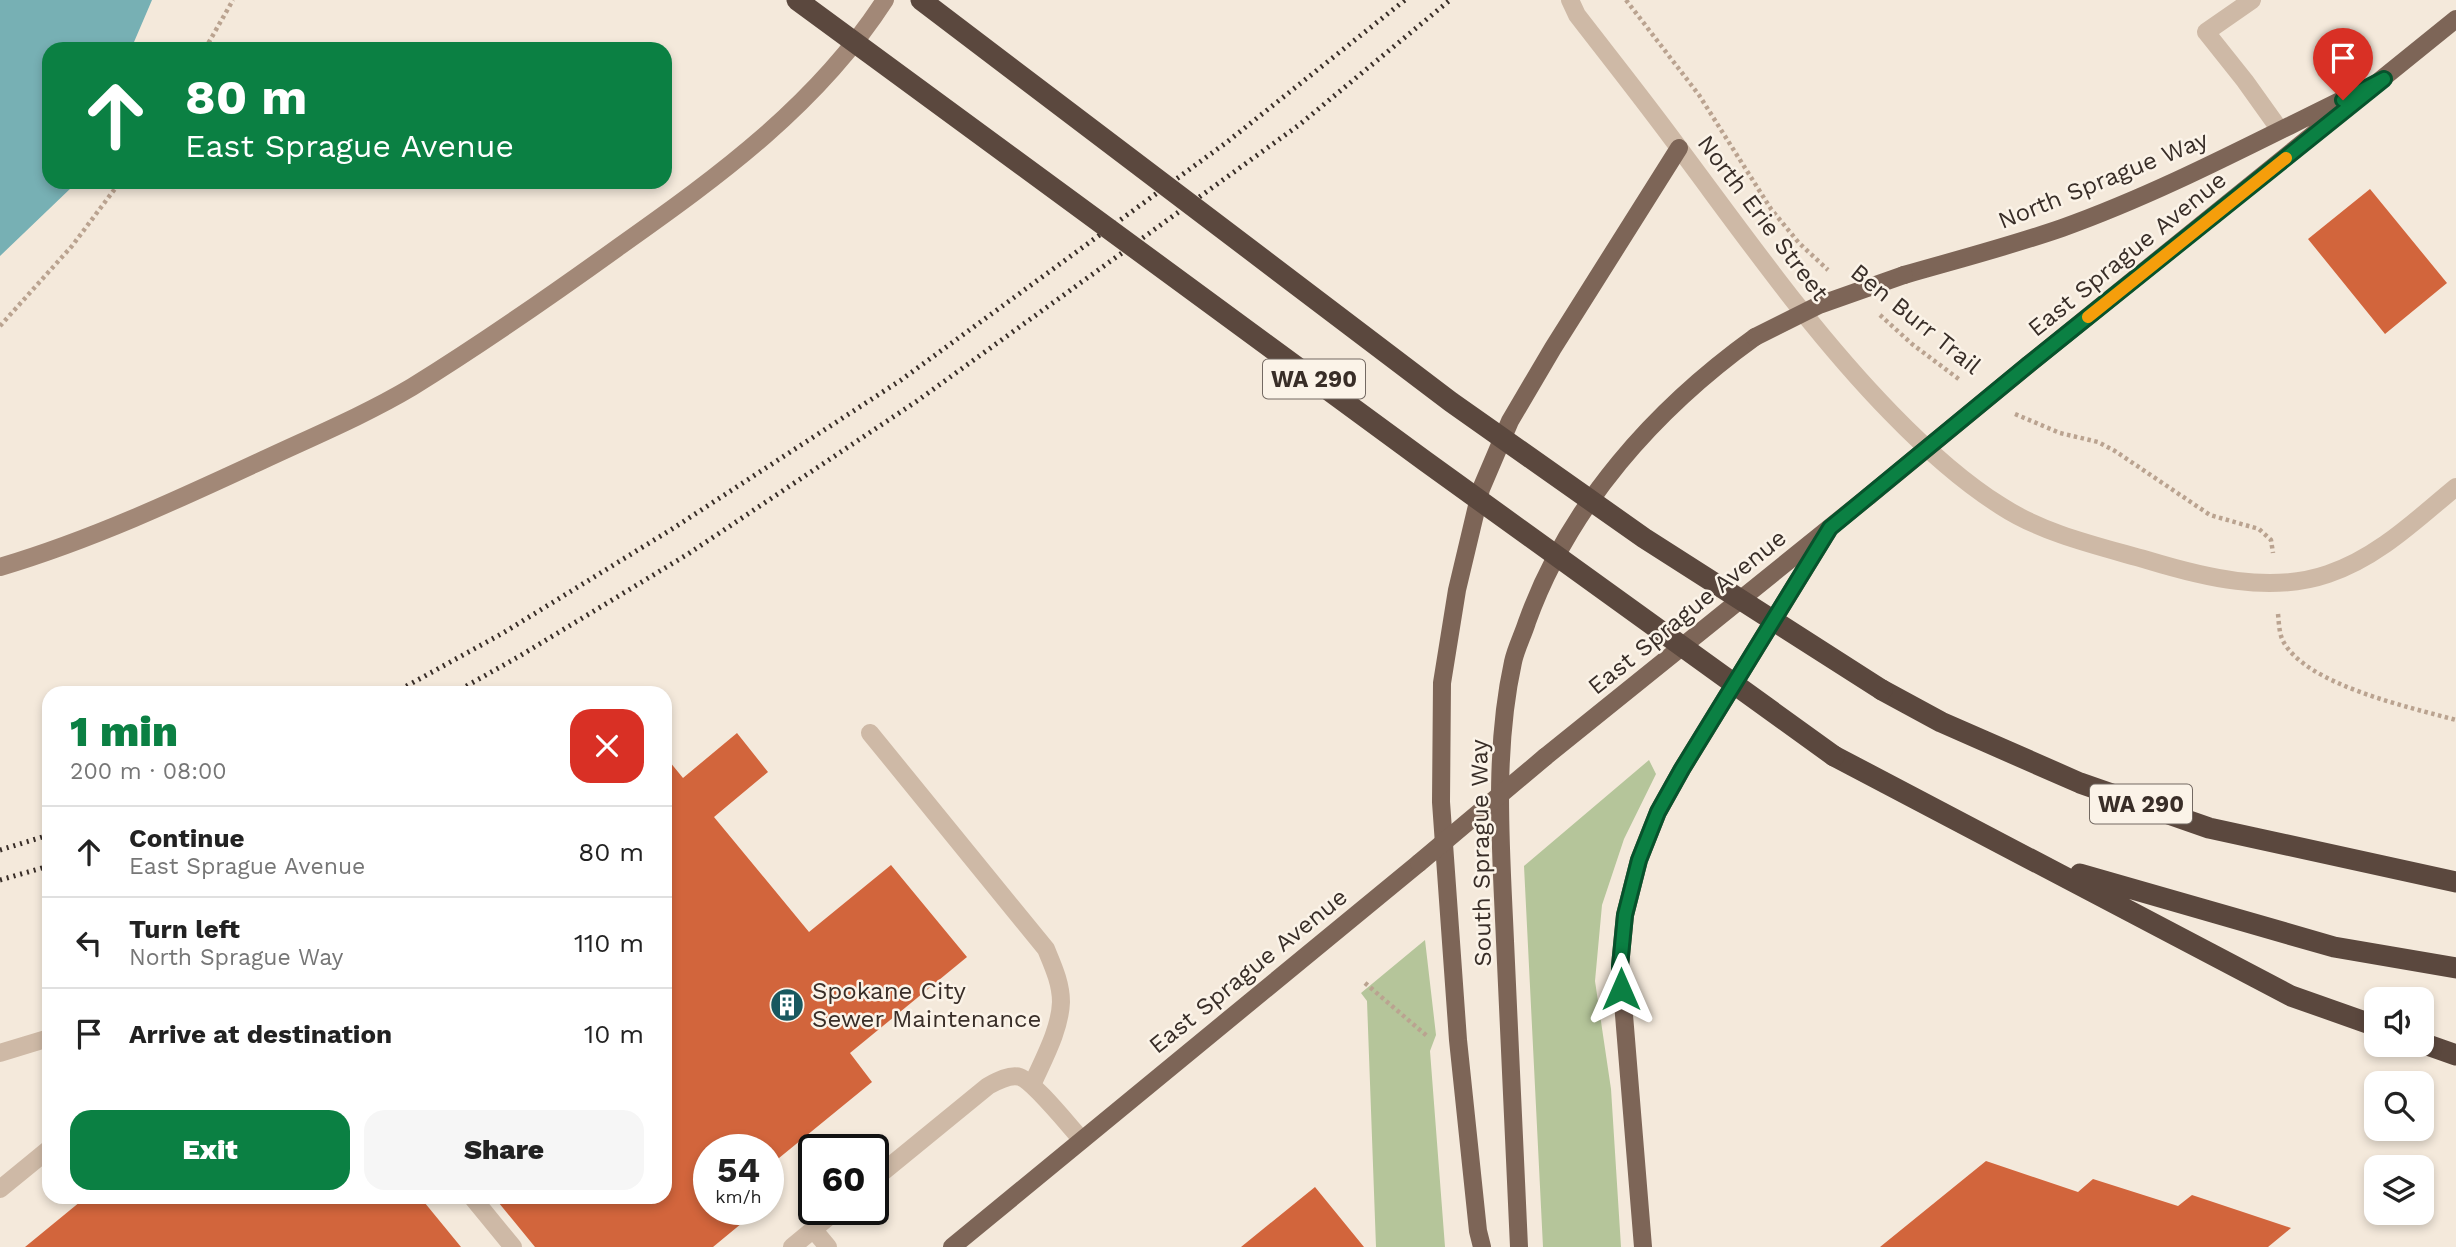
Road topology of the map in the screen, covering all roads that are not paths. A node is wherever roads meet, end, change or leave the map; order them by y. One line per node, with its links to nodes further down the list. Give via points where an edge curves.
1 (797, 0): 16 (highway, WA 290, bridge, via 1834,756)
2 (886, 0): 14 (street, via 838,65 762,138 695,193 528,312 409,388 324,431 160,509)
3 (921, 0): 17 (highway, WA 290, bridge, via 1451,402 1644,538 1882,690 1941,722 2080,783 2209,828)
4 (1557, 0): 6 (street, North Erie Street)
5 (2252, 0): 9 (street, via 2206,32)
6 (1573, 8): 10 (street, North Erie Street)
7 (2456, 19): 8 (main road, East Sprague Avenue)
8 (2384, 79): 9 (main road, North Sprague Way); 13 (main road, East Sprague Avenue, bridge)
9 (2280, 130): 11 (main road, North Sprague Way, bridge, via 2063,227 1819,305)
10 (1679, 148): 12 (street, North Erie Street, via 1850,372 1976,490 2004,509 2054,531 2182,571 2275,583 2305,580 2362,560); 38 (main road, via 1510,421 1481,489 1457,590 1442,683 1441,802 1458,1040)
11 (1755, 337): 39 (main road, South Sprague Way, via 1671,406 1605,481 1548,573 1514,659 1500,773)
12 (2456, 487)
13 (1830, 528): 27 (main road, East Sprague Avenue, bridge); 40 (main road, via 1682,769 1639,860 1625,915 1620,966)
14 (0, 567)
15 (870, 733): 26 (street, via 1046,949 1058,977 1061,1003)
16 (2037, 862): 20 (highway, via 2334,947); 21 (highway, via 2291,996)
17 (2415, 874): 18 (highway); 19 (highway)
18 (2456, 875)
19 (2456, 883)
20 (2456, 968)
21 (2364, 1022)
22 (42, 1040): 24 (street)
23 (2434, 1047): 25 (highway)
24 (0, 1053)
25 (2456, 1055)
26 (1032, 1085): 27 (street); 29 (street, via 1020,1077 988,1086)
27 (1082, 1140): 37 (main road, East Sprague Avenue)
28 (42, 1155): 30 (street)
29 (889, 1167)
30 (0, 1189)
31 (478, 1204): 34 (street)
32 (819, 1225): 33 (street)
33 (813, 1230): 35 (street); 36 (street)
34 (513, 1247)
35 (792, 1247)
36 (828, 1247)
37 (951, 1247)
38 (1482, 1247)
39 (1519, 1247)
40 (1643, 1247)

